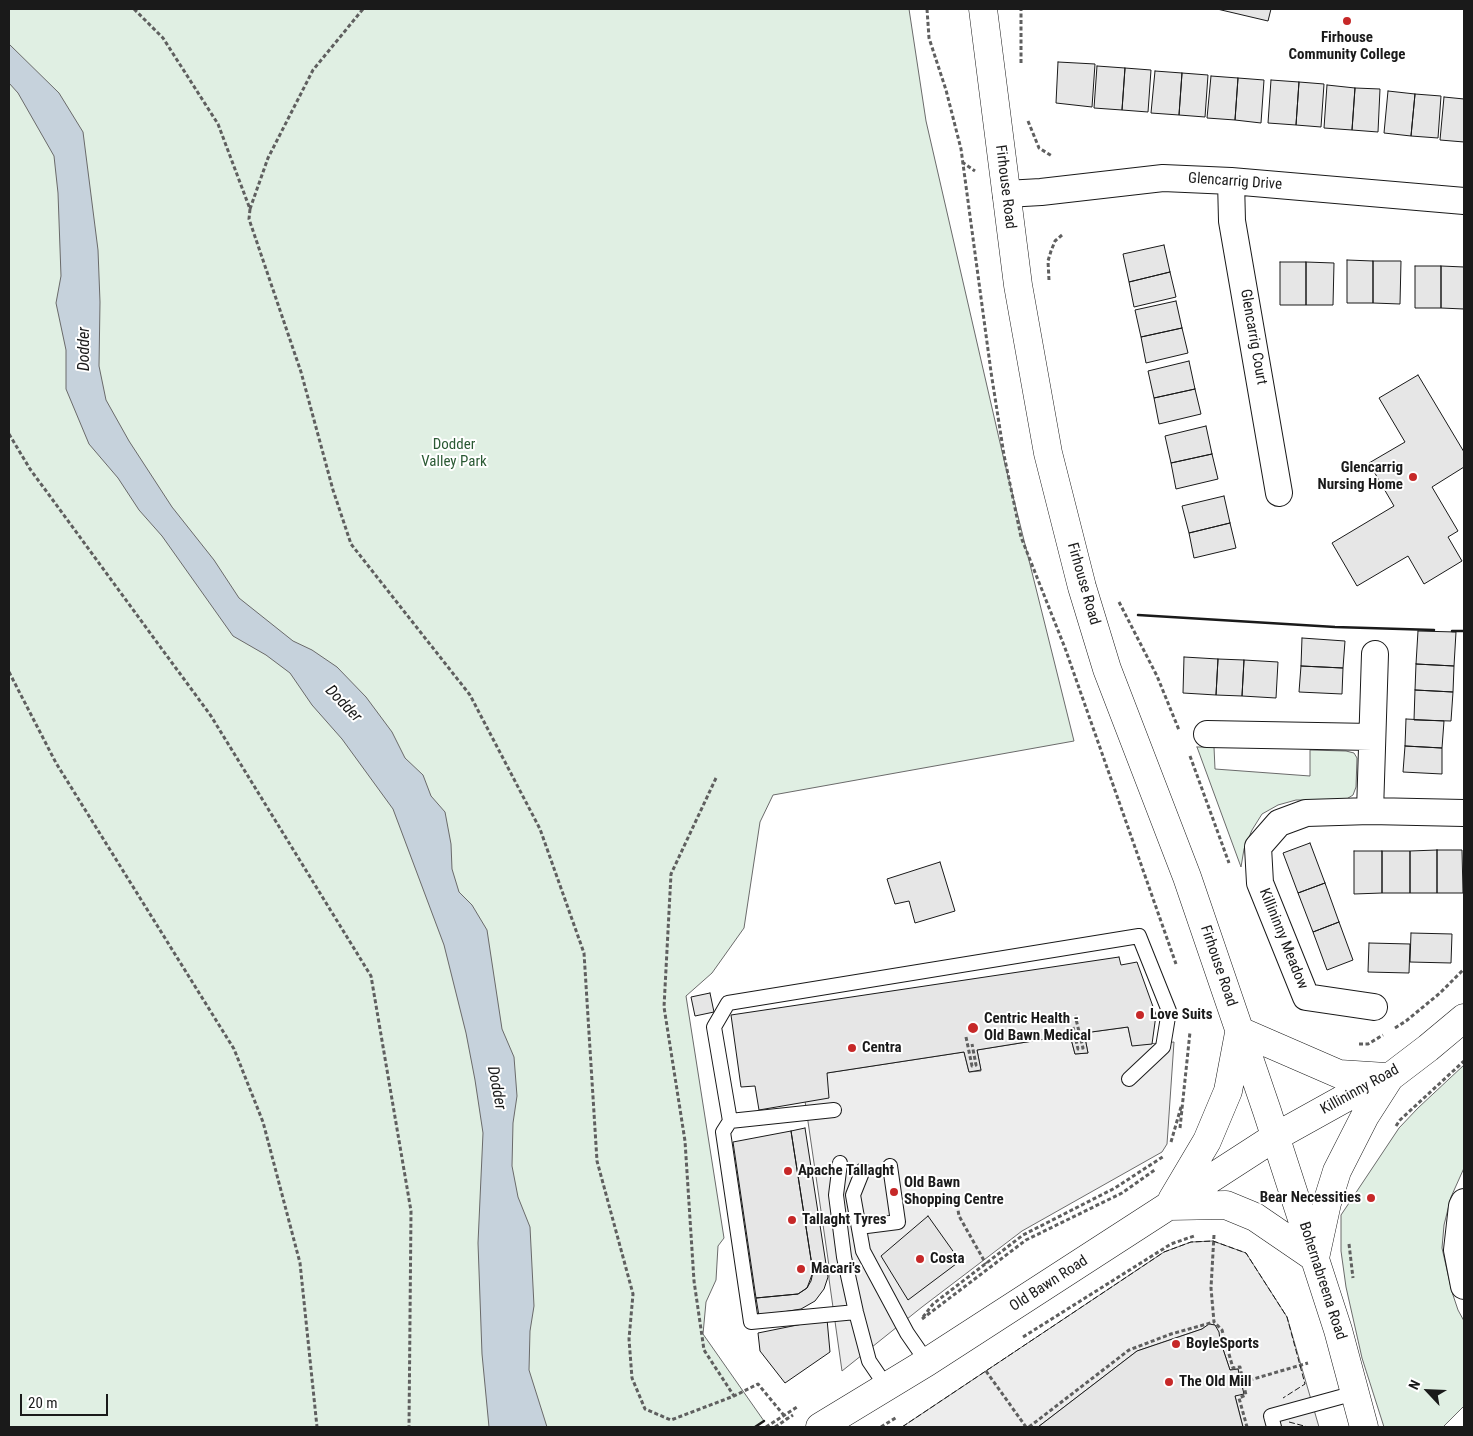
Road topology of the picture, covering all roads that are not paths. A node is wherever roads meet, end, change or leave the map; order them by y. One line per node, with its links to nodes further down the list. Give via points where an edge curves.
1 (983, 9): 3 (main road, Firhouse Road)
2 (1231, 181): 3 (street, Glencarrig Drive, via 1163,178); 4 (street, Glencarrig Drive); 5 (street, Glencarrig Court, via 1232,221)
3 (1006, 194): 13 (main road, Firhouse Road, via 1018,285 1048,453 1082,587 1107,669 1188,877)
4 (1464, 201)
5 (1279, 493)
6 (1375, 654): 8 (street)
7 (1208, 734): 8 (street)
8 (1372, 736): 9 (street)
9 (1370, 811): 10 (street, Killininny Meadow); 11 (street, Killininny Meadow, via 1306,813 1279,823 1258,846 1260,883 1306,998)
10 (1464, 813)
11 (1374, 1007)
12 (1464, 1018): 14 (main road, Killininny Road)
13 (1240, 1031): 14 (main road, via 1339,1074); 18 (main road, Firhouse Road); 23 (main road, via 1228,1091 1207,1141)
14 (1390, 1077): 18 (main road, Killininny Road); 25 (main road, via 1365,1116 1337,1171)
15 (1129, 1079): 17 (lane, via 1163,1047 1169,1011 1139,936 728,1003 714,1027)
16 (834, 1110): 17 (lane)
17 (730, 1121): 27 (lane, via 723,1132 751,1322)
18 (1275, 1137): 23 (main road, Old Bawn Road); 25 (main road, Bohernabreena Road)
19 (840, 1163): 27 (lane, via 836,1195 844,1257)
20 (890, 1166): 24 (lane, via 898,1222)
21 (863, 1170): 24 (lane, via 854,1195)
22 (1464, 1202): 26 (street, via 1458,1250)
23 (1169, 1206): 25 (main road, via 1226,1205 1254,1217); 28 (main road, Old Bawn Road)
24 (859, 1227): 28 (lane, via 863,1252 907,1333)
25 (1315, 1258): 30 (main road, Bohernabreena Road)
26 (1464, 1286)
27 (856, 1312): 29 (lane, via 869,1361)
28 (927, 1362): 29 (main road, Old Bawn Road)
29 (886, 1386): 31 (main road, Old Bawn Road)
30 (1355, 1393): 32 (lane, via 1271,1416); 33 (main road, Bohernabreena Road)
31 (820, 1427)
32 (1274, 1427)
33 (1364, 1427)

